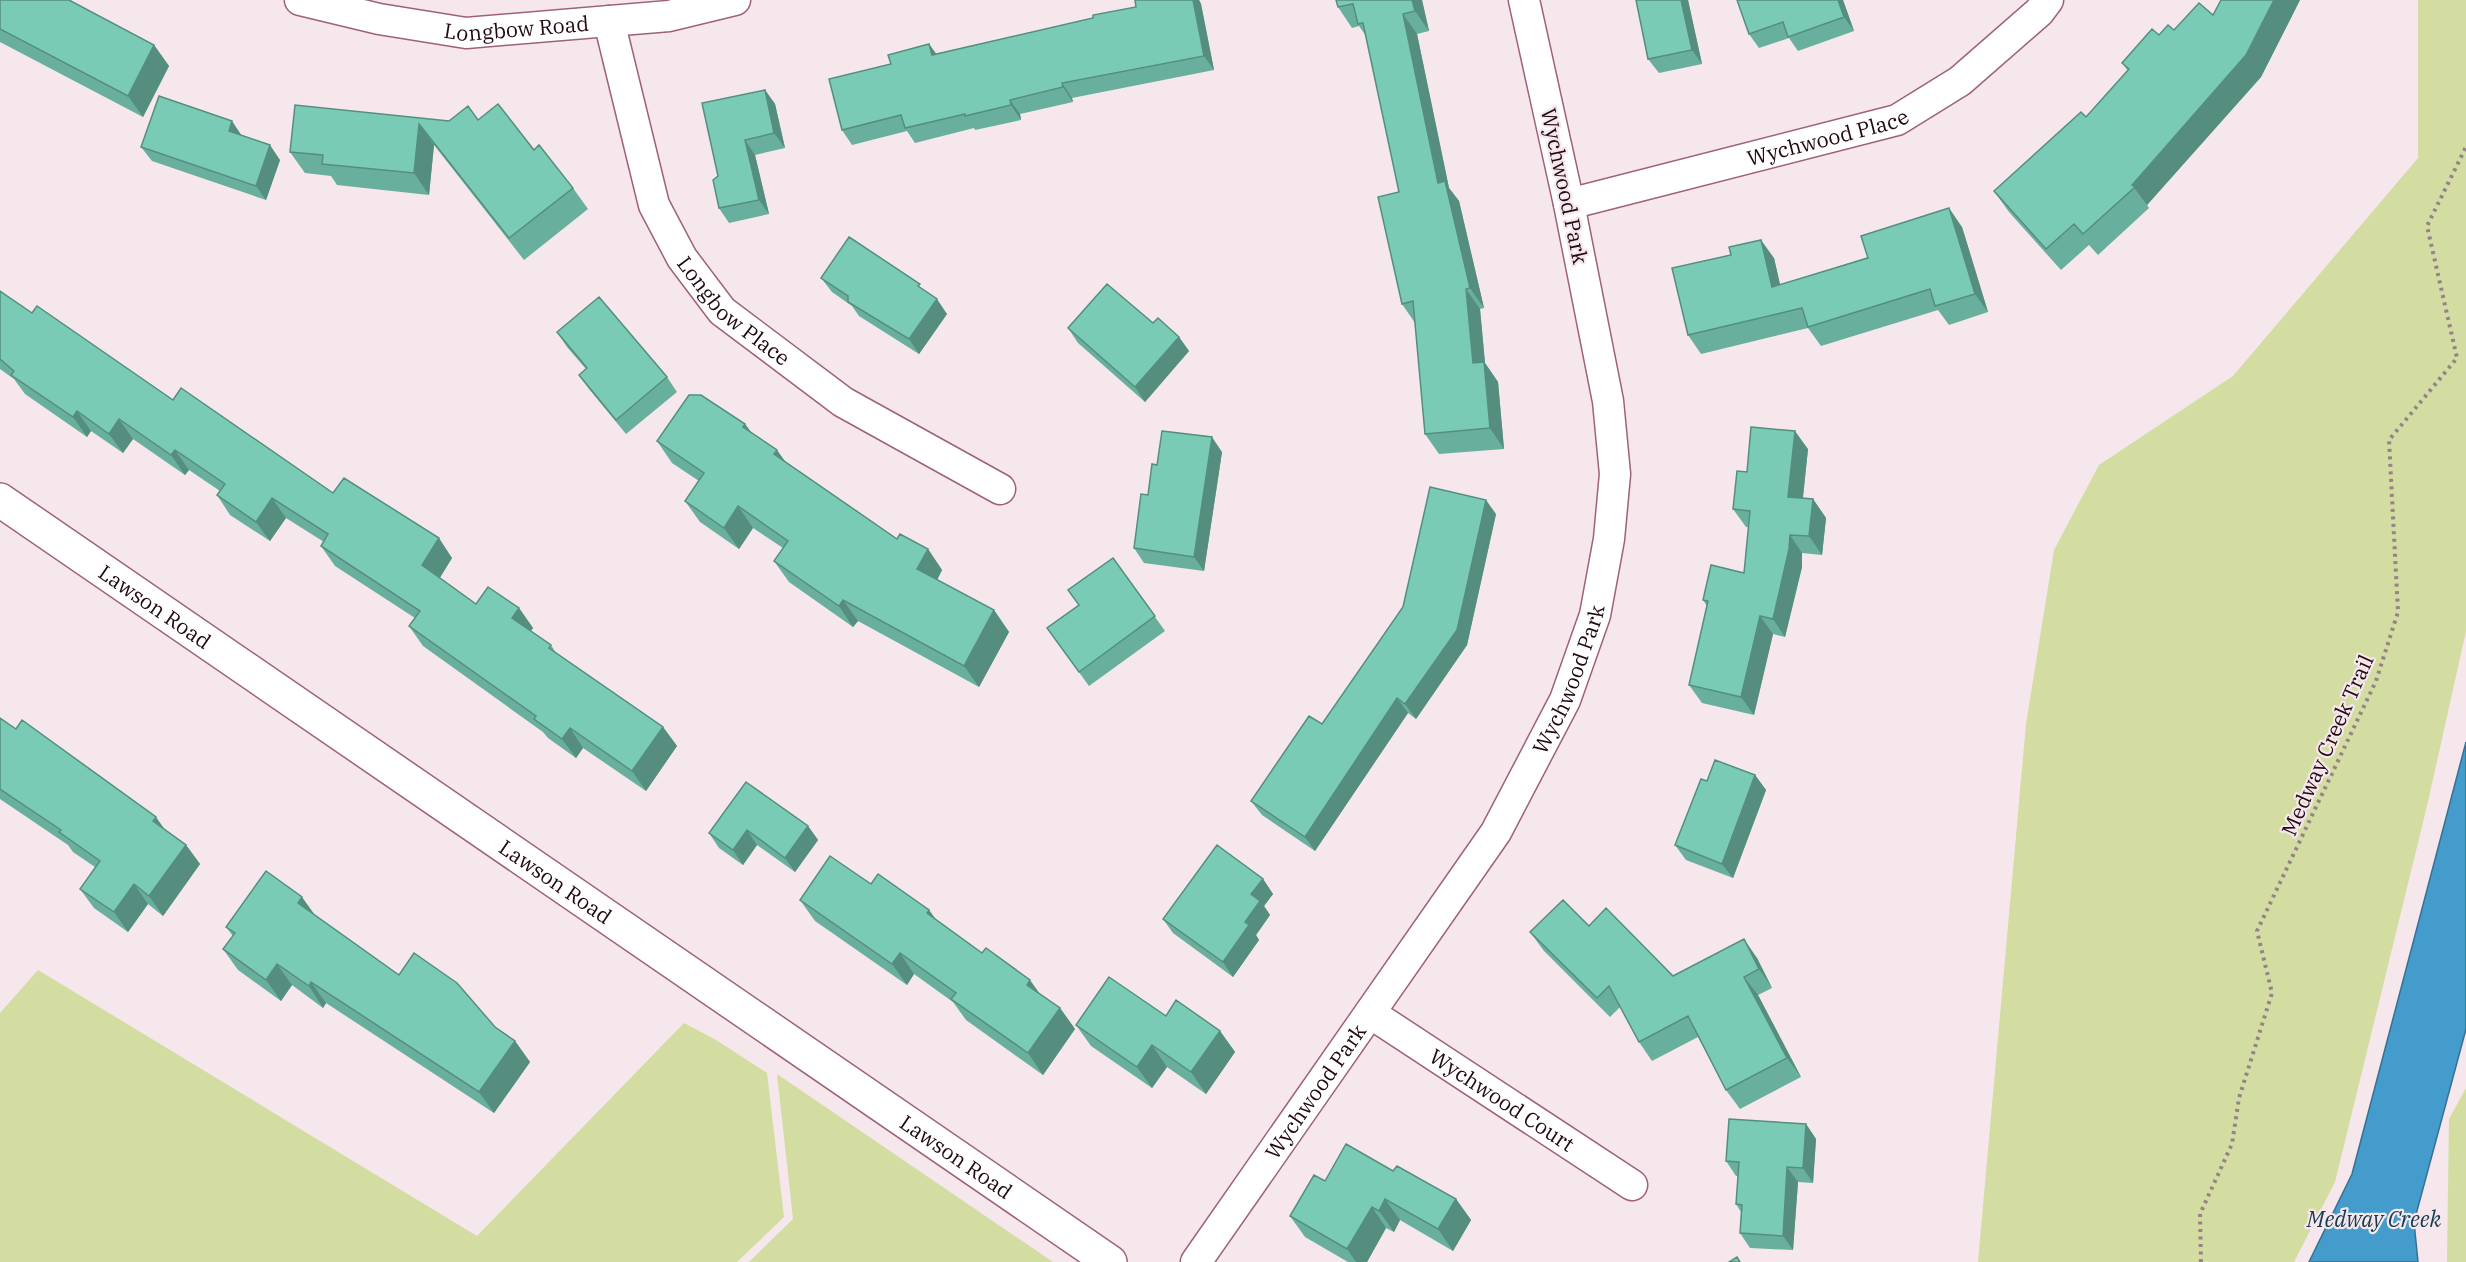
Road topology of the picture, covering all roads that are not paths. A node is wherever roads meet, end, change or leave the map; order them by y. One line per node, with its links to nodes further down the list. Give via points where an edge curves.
1 (300, 0): 5 (street, Longbow Road, via 379,19 466,33)
2 (735, 0): 5 (street, Longbow Road, via 669,16)
3 (1524, 0): 6 (street, Wychwood Park)
4 (2048, 0): 6 (street, Wychwood Place, via 1960,81 1897,120)
5 (609, 21): 7 (street, Longbow Place, via 654,205 682,258 722,311 843,402)
6 (1569, 204): 9 (street, Wychwood Park, via 1608,401 1615,474 1609,539 1595,615 1565,700 1496,832)
7 (1000, 489)
8 (0, 500): 11 (street, Lawson Road)
9 (1370, 1013): 10 (street, Wychwood Court); 12 (street, Wychwood Park)
10 (1632, 1185)
11 (1110, 1262)
12 (1196, 1262)

